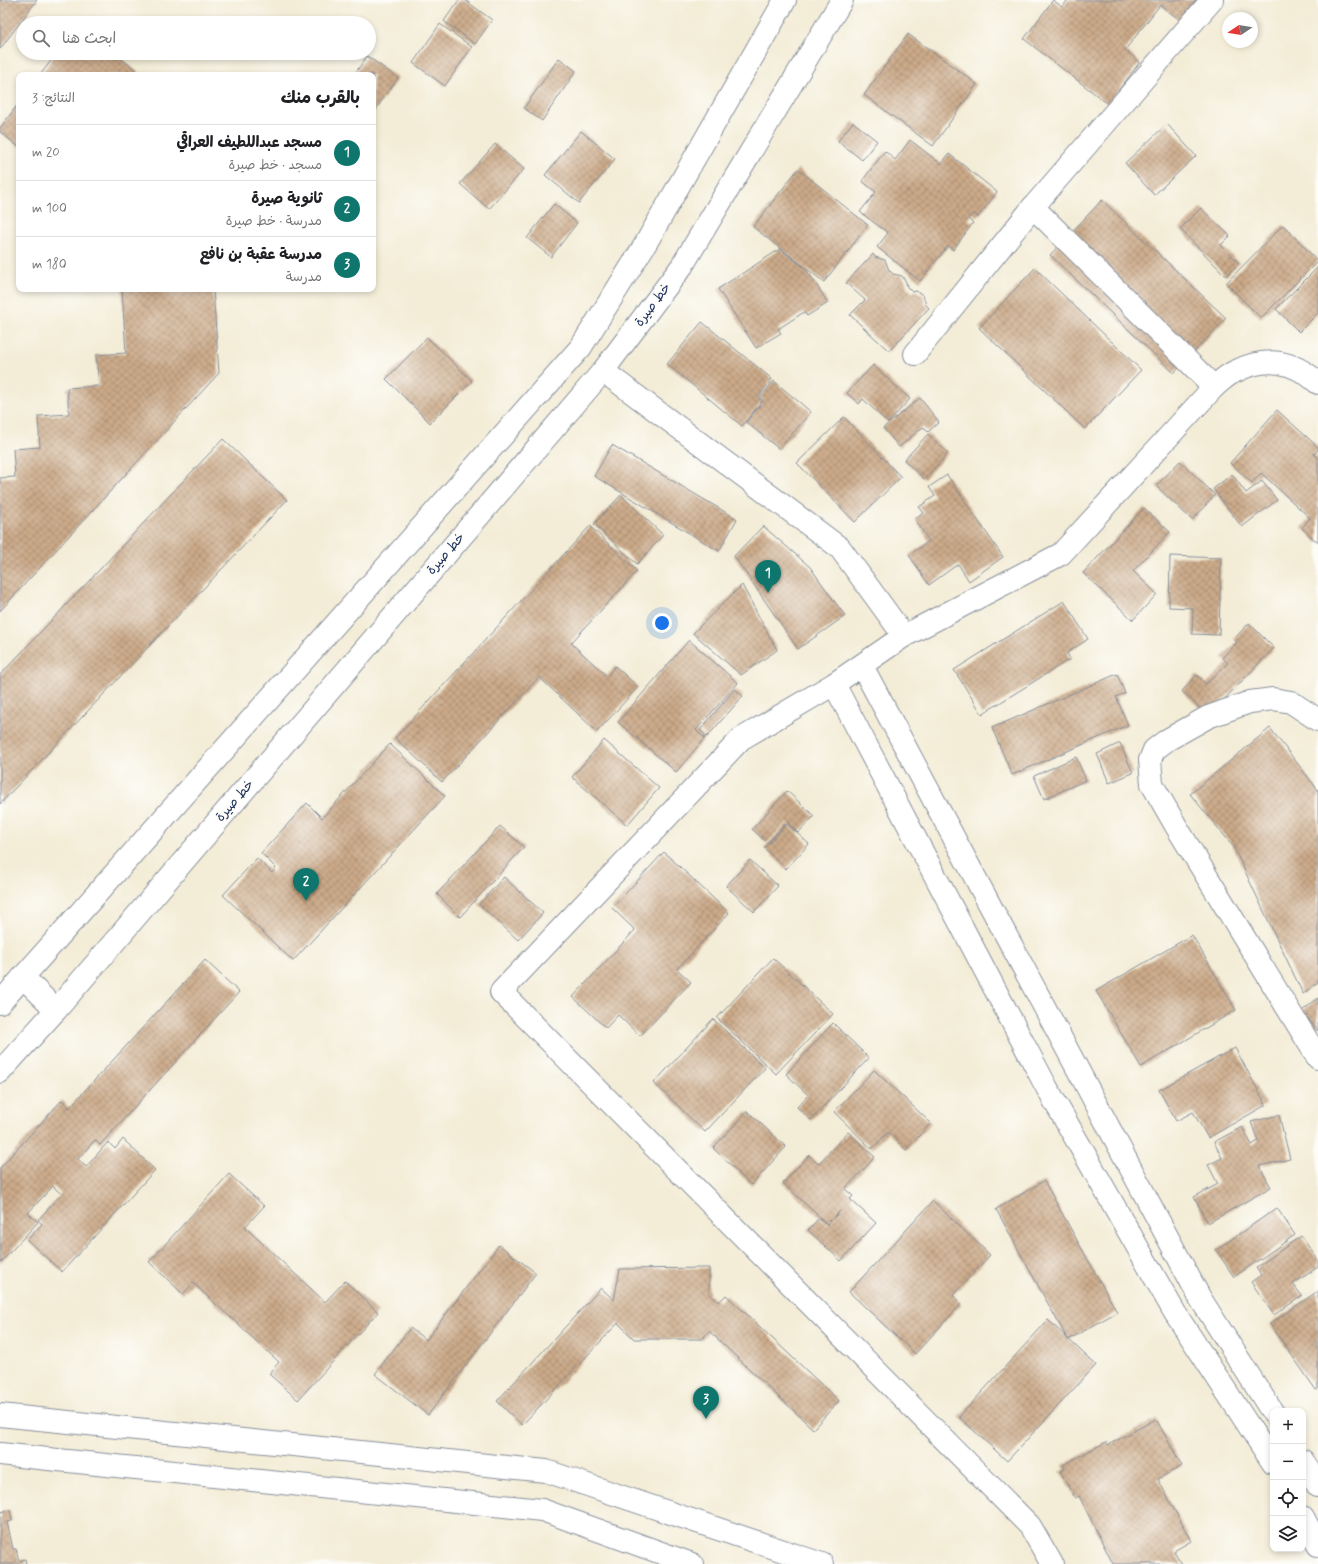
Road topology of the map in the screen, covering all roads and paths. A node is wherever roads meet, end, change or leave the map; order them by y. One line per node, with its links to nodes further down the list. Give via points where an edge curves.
1 (785, 0): 5 (street, via 646,243)
2 (842, 0): 7 (street, خط صيرة, via 682,266)
3 (1212, 0): 4 (street)
4 (1033, 207): 6 (street); 9 (street)
5 (581, 347): 7 (street); 14 (street)
6 (915, 354)
7 (603, 371): 10 (street, via 840,548); 16 (street, خط صيرة)
8 (1318, 383): 9 (street, via 1305,371 1278,361 1234,372)
9 (1214, 387): 10 (street, via 1061,554)
10 (904, 636): 11 (street)
11 (862, 666): 12 (street); 19 (street)
12 (834, 684): 20 (street, via 1047,1088); 31 (street, via 741,739 502,992 1030,1526)
13 (1318, 720): 17 (street, via 1291,702 1273,699 1250,702 1208,717 1167,740 1154,750 1150,760 1152,784)
14 (23, 977): 15 (street); 16 (street)
15 (0, 1003)
16 (56, 1010): 18 (street, خط صيرة)
17 (1318, 1058)
18 (0, 1072)
19 (1200, 1298): 20 (street); 21 (street)
20 (1174, 1313): 24 (street)
21 (1270, 1408)
22 (0, 1415): 30 (street, via 546,1471)
23 (0, 1454): 29 (street, via 542,1510)
24 (1270, 1458)
25 (1306, 1466): 26 (street)
26 (1318, 1486)
27 (1306, 1522): 28 (street)
28 (1318, 1544)
29 (692, 1564)
30 (822, 1564)
31 (1052, 1564)

